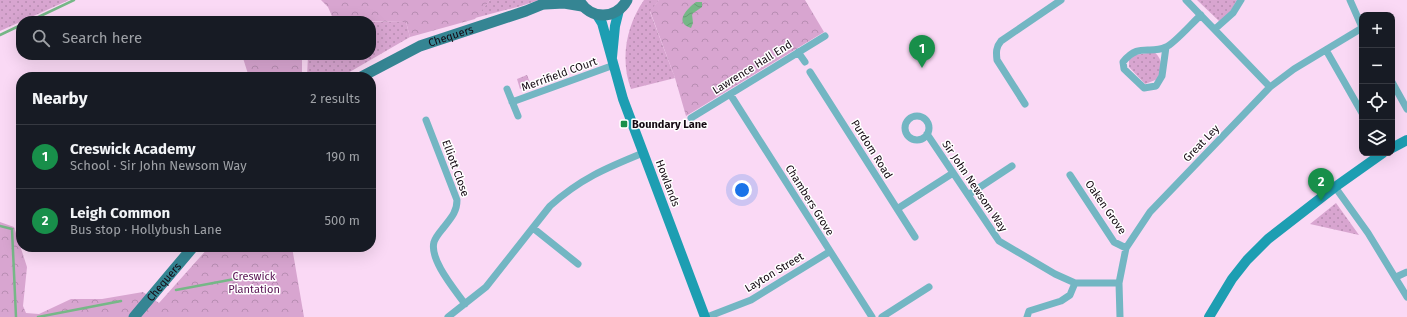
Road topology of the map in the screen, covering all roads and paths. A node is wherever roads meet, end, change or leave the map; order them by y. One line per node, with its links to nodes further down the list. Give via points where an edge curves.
1 (627, 0): 8 (main road)
2 (1061, 0): 27 (street, via 997,45 997,60)
3 (1186, 0): 10 (street)
4 (1241, 0): 12 (street, via 1233,13)
5 (1350, 0): 11 (street)
6 (549, 2): 7 (main road, Chequers); 20 (main road, Chequers, via 420,46)
7 (581, 3): 9 (main road)
8 (619, 10): 9 (main road, via 612,14); 18 (street, Howlands, via 615,26)
9 (597, 15): 18 (street, Howlands, via 602,23)
10 (1201, 15): 12 (street); 15 (street)
11 (1359, 20)
12 (1215, 29): 23 (street)
13 (1359, 29): 16 (street, Great Ley)
14 (825, 36): 17 (street, Lawrence Hall End)
15 (1166, 48): 15 (street, via 1162,76 1156,86 1144,88 1124,69 1123,62 1136,51)
16 (1326, 50): 23 (street, Great Ley); 28 (street)
17 (798, 52): 19 (street); 25 (street, Lawrence Hall End)
18 (613, 61): 26 (street, Merrifield COurt); 36 (street, Howlands, via 623,99)
19 (805, 62)
20 (371, 72)
21 (810, 72): 43 (street, Purdom Road)
22 (1393, 84): 29 (street)
23 (1270, 87): 46 (street, Great Ley, via 1150,212)
24 (507, 89): 26 (street, Merrifield COurt)
25 (730, 94): 31 (street, Lawrence Hall End); 48 (street, Chambers Grove)
26 (512, 102): 30 (street, Merrifield COurt)
27 (1025, 104)
28 (1359, 108)
29 (1407, 109)
30 (518, 116)
31 (691, 118)
32 (426, 120): 56 (street, Elliott Close, via 457,200 456,211 437,236 433,251 438,264)
33 (927, 134): 39 (street, Sir John Newsom Way)
34 (1407, 140): 35 (street)
35 (1395, 146)
36 (643, 153): 44 (street, via 580,181 550,206); 59 (street, Howlands)
37 (1379, 156): 41 (street)
38 (1012, 166): 42 (street)
39 (953, 173): 42 (street, Sir John Newsom Way); 43 (street)
40 (1070, 175): 46 (street, Oaken Grove, via 1114,242)
41 (1335, 187): 51 (street); 64 (street, via 1268,239 1247,260)
42 (968, 195): 52 (street, Sir John Newsom Way, via 999,241)
43 (897, 209): 45 (street, Purdom Road)
44 (533, 228): 49 (street); 56 (street, via 486,287)
45 (915, 237)
46 (1126, 248): 53 (street, Great Ley)
47 (189, 252): 57 (main road, Chequers)
48 (829, 252): 59 (street, Layton Street, via 755,298); 60 (street, Chambers Grove)
49 (578, 264)
50 (1407, 272): 51 (street)
51 (1396, 277): 55 (street)
52 (1075, 283): 53 (street, Sir John Newsom Way); 62 (street, via 1070,295 1029,311)
53 (1120, 283): 63 (street, Great Ley)
54 (929, 287): 61 (street)
55 (1407, 297)
56 (465, 304): 58 (street)
57 (134, 317)
58 (448, 317)
59 (706, 317)
60 (872, 317)
61 (882, 317)
62 (1027, 317)
63 (1120, 317)
64 (1209, 317)

